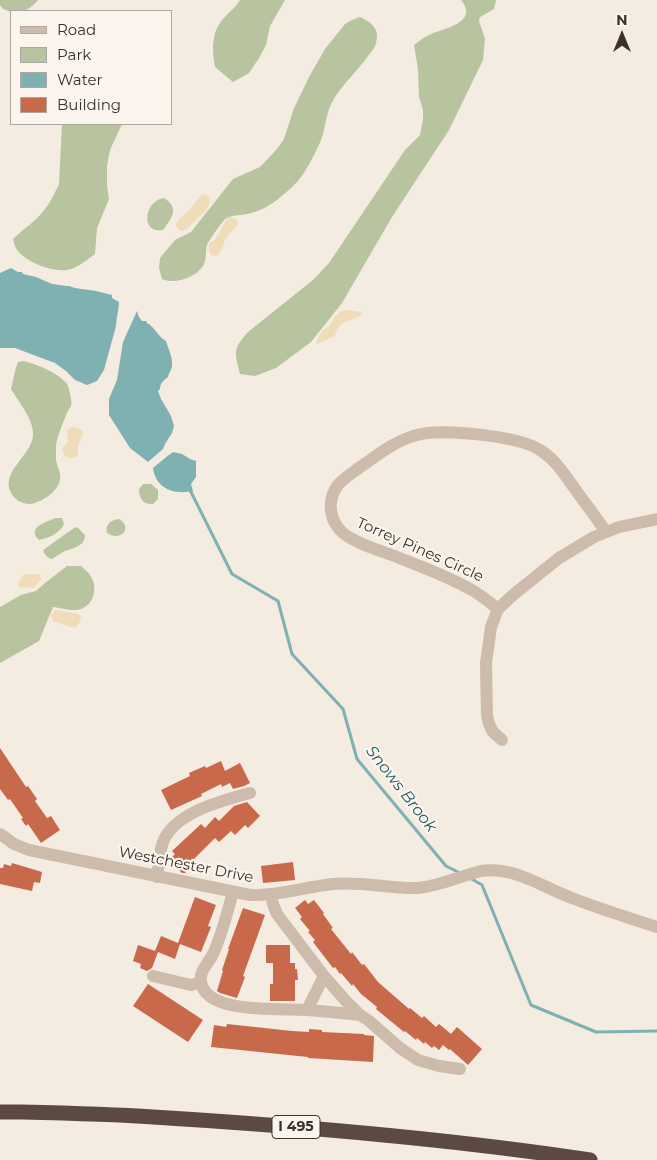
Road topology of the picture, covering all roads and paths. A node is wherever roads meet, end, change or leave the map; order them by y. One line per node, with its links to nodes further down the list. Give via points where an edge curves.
1 (657, 519): 2 (street)
2 (606, 532): 3 (street, via 559,558); 3 (street, Torrey Pines Circle, via 548,456 538,448 498,437 450,432 411,436 392,445 338,484 331,512 341,532 469,588)
3 (498, 609): 4 (street, via 491,627 486,663 487,715 493,732)
4 (502, 740)
5 (250, 793): 7 (street, via 220,802 176,824 164,840)
6 (0, 834): 7 (street, Westchester Drive, via 29,850)
7 (157, 877): 8 (street, Westchester Drive)
8 (233, 892): 9 (street, Westchester Drive); 13 (street, via 219,940 201,974)
9 (271, 895): 10 (street, Westchester Drive, via 344,883 428,887 490,869 518,874 573,899); 12 (street, via 277,914)
10 (657, 927)
11 (153, 976): 13 (street, via 191,985)
12 (324, 976): 14 (street); 15 (street)
13 (201, 982): 14 (street, via 204,990 223,1004)
14 (307, 1010): 15 (street)
15 (360, 1015): 16 (street, via 418,1060)
16 (460, 1069)
17 (0, 1112): 18 (highway, I 495, via 284,1126)
18 (590, 1160)

